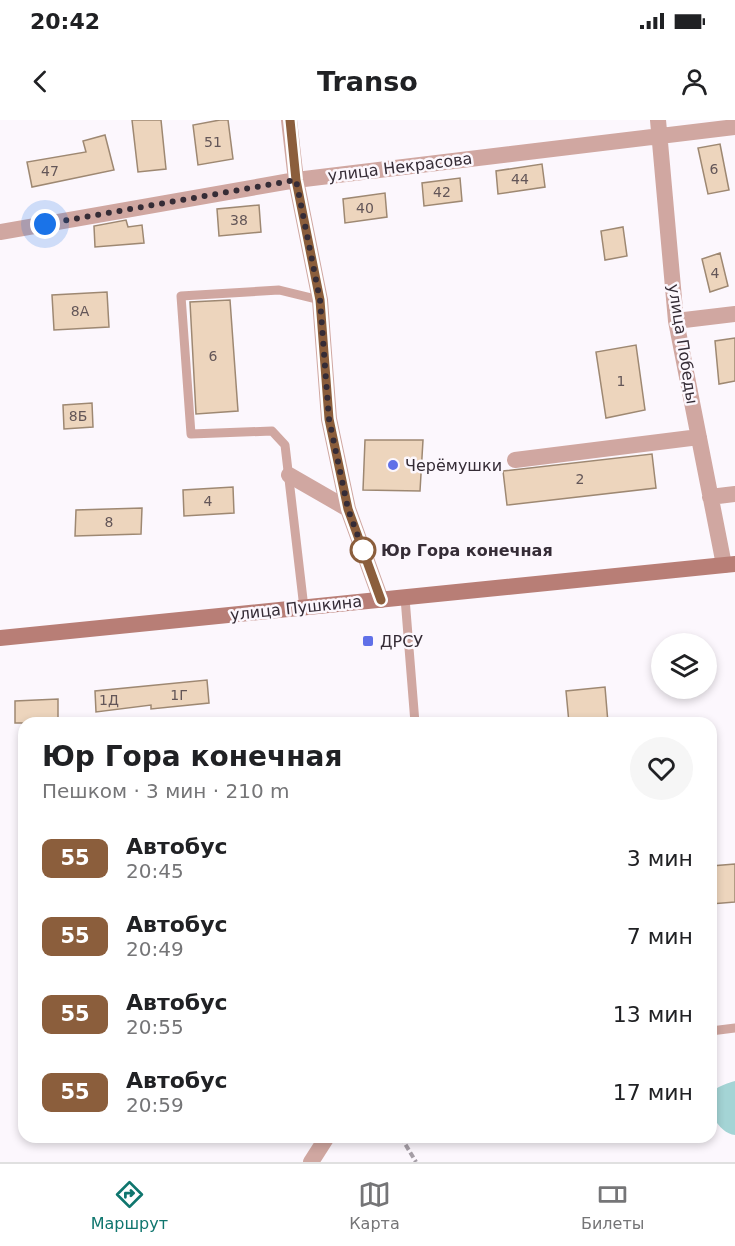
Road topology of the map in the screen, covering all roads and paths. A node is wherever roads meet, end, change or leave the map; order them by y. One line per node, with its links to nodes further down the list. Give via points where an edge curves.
1 (290, 120): 4 (street)
2 (735, 127): 3 (street, улица Некрасова)
3 (658, 128): 4 (street, улица Некрасова); 8 (street, улица Победы)
4 (296, 180): 5 (street, улица Некрасова); 6 (street)
5 (0, 232)
6 (320, 300): 11 (lane, via 279,290 181,296 191,434 272,431 285,445); 14 (street, via 329,419)
7 (735, 314): 8 (street)
8 (676, 321): 9 (street, улица Победы)
9 (699, 436): 10 (street); 13 (street, улица Победы)
10 (515, 460)
11 (289, 475): 14 (street); 18 (lane)
12 (735, 494): 13 (street)
13 (710, 497): 15 (street, улица Победы)
14 (348, 509): 17 (street)
15 (730, 565): 16 (main road, улица Пушкина)
16 (405, 598): 17 (main road, улица Пушкина); 20 (lane)
17 (381, 600): 18 (main road, улица Пушкина)
18 (304, 608): 19 (main road, улица Пушкина)
19 (0, 638)
20 (415, 717)
21 (735, 1028): 22 (lane)
22 (717, 1030)
23 (323, 1143): 25 (street)
24 (405, 1143): 26 (path)
25 (311, 1162)
26 (416, 1162)

